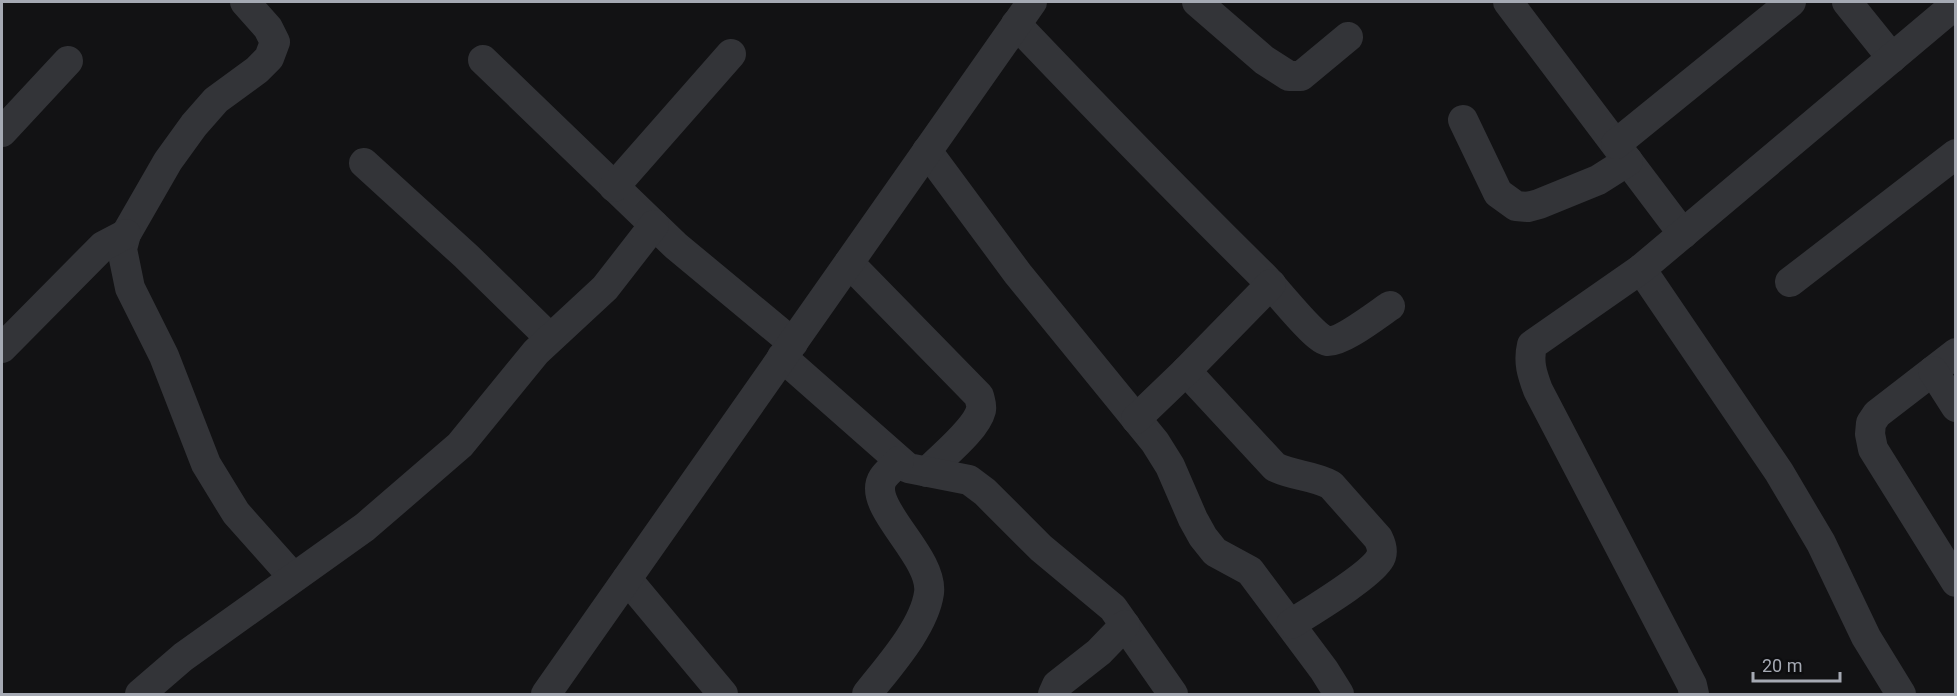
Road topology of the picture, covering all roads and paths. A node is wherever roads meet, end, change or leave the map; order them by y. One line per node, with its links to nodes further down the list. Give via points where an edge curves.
1 (244, 2): 21 (street, via 268,28 275,42 269,58 216,100 194,124)
2 (1197, 2): 8 (street, via 1288,76 1301,76)
3 (1508, 2): 16 (street)
4 (1791, 2): 16 (street)
5 (1847, 2): 10 (street)
6 (1956, 4): 10 (street)
7 (1024, 13): 15 (street); 26 (street, via 1121,134)
8 (1348, 37)
9 (730, 54): 19 (street)
10 (1892, 58): 22 (street)
11 (483, 60): 19 (street)
12 (68, 61): 14 (street)
13 (1463, 120): 16 (street, via 1498,193 1516,206 1539,204 1598,180)
14 (4, 125)
15 (927, 151): 23 (street); 34 (street, via 1018,273)
16 (1622, 153): 22 (street)
17 (1956, 154): 25 (street)
18 (364, 163): 28 (street)
19 (614, 187): 20 (street)
20 (654, 225): 28 (street, via 605,288); 30 (street)
21 (126, 234): 29 (street, via 103,246); 37 (street, via 122,249 130,288 164,356 206,464 236,513)
22 (1683, 234): 24 (street)
23 (849, 262): 30 (street); 36 (street, via 979,396 982,407 978,418)
24 (1641, 269): 49 (street, via 1532,345 1529,357 1538,390); 50 (street, via 1779,472 1821,543 1866,637)
25 (1790, 282)
26 (1271, 284): 27 (street, via 1316,335 1327,341 1339,339); 32 (street)
27 (1390, 306)
28 (550, 338): 37 (street, via 460,445 365,527)
29 (2, 348)
30 (788, 350): 35 (street); 38 (street)
31 (1944, 362): 33 (street); 39 (street, via 1877,414 1870,434 1873,449 1892,482)
32 (1186, 371): 34 (street); 40 (street, via 1275,467 1320,479 1339,492 1383,548 1379,560 1367,572)
33 (1956, 407)
34 (1136, 418): 40 (street, via 1170,466 1203,537 1215,552 1250,571)
35 (899, 461): 36 (street, via 908,468); 42 (street, via 882,479 879,493 927,574 929,590 916,625)
36 (927, 472): 41 (street, via 969,480 985,492 1041,548 1106,601)
37 (293, 577): 43 (street, via 183,657)
38 (627, 579): 44 (street); 45 (street)
39 (1956, 582)
40 (1291, 624): 48 (street)
41 (1125, 625): 46 (street, via 1099,652 1057,685); 47 (street)
42 (879, 690)
43 (140, 694)
44 (546, 694)
45 (723, 694)
46 (1053, 694)
47 (1173, 694)
48 (1339, 694)
49 (1694, 694)
50 (1901, 694)

